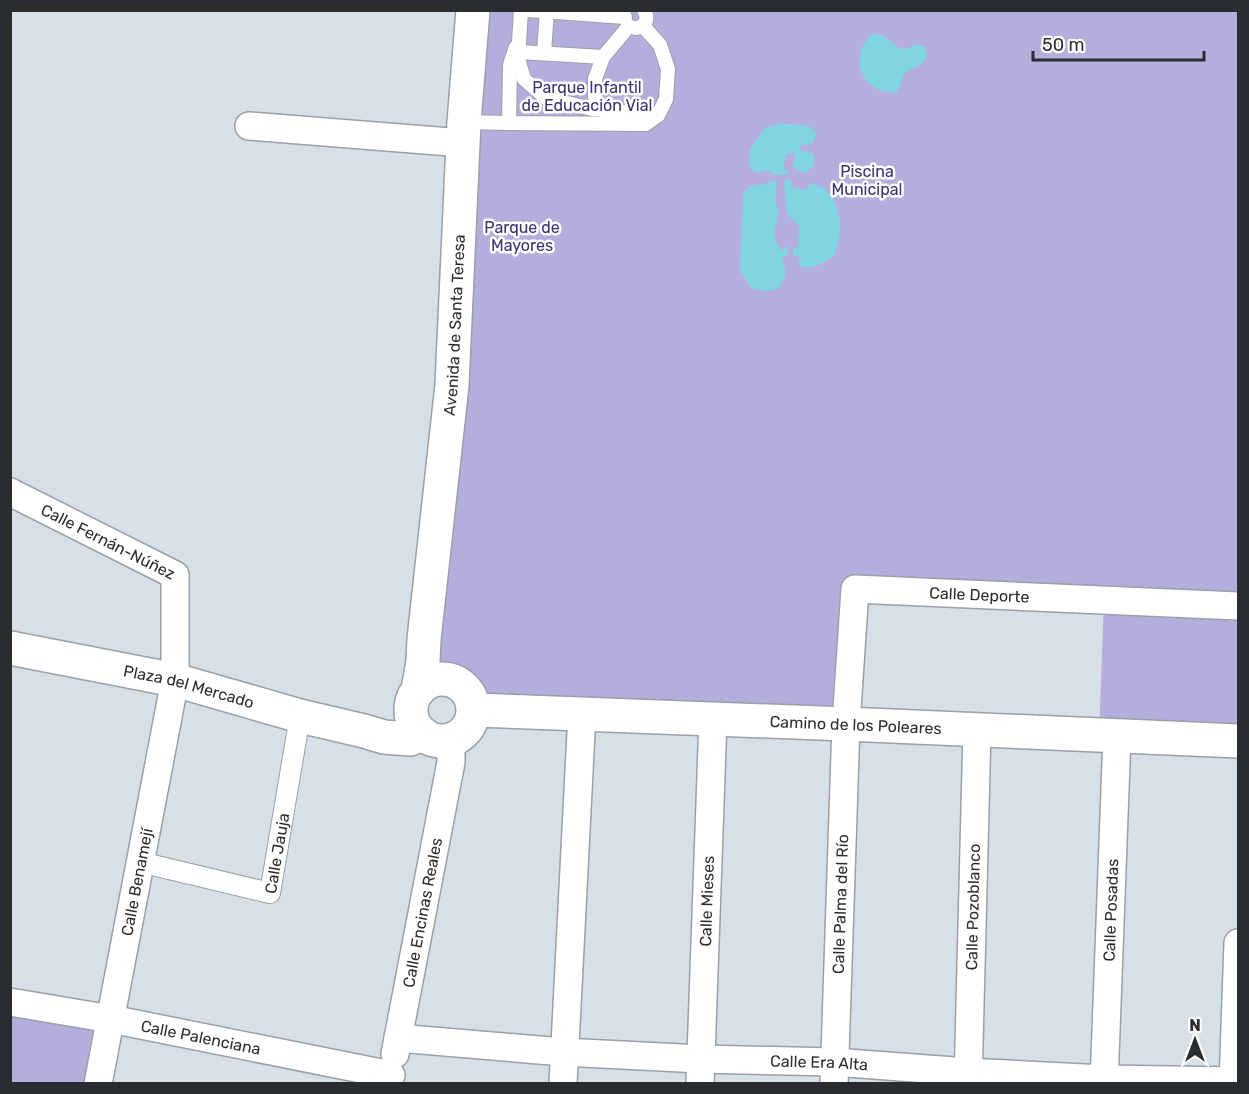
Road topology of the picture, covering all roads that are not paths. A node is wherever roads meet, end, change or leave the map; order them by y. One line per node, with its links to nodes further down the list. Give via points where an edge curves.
1 (473, 10): 14 (street, Avenida de Santa Teresa)
2 (521, 10): 7 (lane)
3 (528, 10): 5 (lane)
4 (644, 10): 6 (lane, via 646,21)
5 (547, 11): 6 (lane); 8 (lane)
6 (631, 20): 9 (lane); 11 (lane, via 660,45 668,69 666,99)
7 (519, 46): 8 (lane); 10 (lane, via 524,79 546,98); 12 (lane, via 510,65)
8 (544, 53): 9 (lane)
9 (603, 57): 10 (lane, via 595,79 595,97)
10 (603, 110): 11 (lane)
11 (658, 115): 12 (lane, via 646,124)
12 (508, 123): 14 (lane)
13 (249, 126): 14 (street)
14 (464, 133): 20 (street, Avenida de Santa Teresa, via 452,385 424,639 438,671)
15 (10, 492): 18 (street, Calle Fernán-Núñez, via 176,575)
16 (1239, 606): 24 (street, Calle Deporte, via 855,589)
17 (10, 648): 18 (street, Plaza del Mercado)
18 (175, 680): 22 (street, Plaza del Mercado); 28 (street, Calle Benamejí)
19 (474, 710): 20 (street, Plaza del Mercado, via 467,729 459,736); 20 (street, via 466,689 456,682); 21 (street, Camino de los Poleares)
20 (429, 712): 22 (street, Plaza del Mercado, via 382,730 364,731); 32 (street, Calle Encinas Reales, via 451,749 451,762)
21 (582, 713): 23 (street, Camino de los Poleares); 33 (street)
22 (300, 716): 28 (street, Calle Jauja, via 270,893)
23 (713, 719): 24 (street, Camino de los Poleares); 34 (street, Calle Mieses)
24 (846, 724): 25 (street, Camino de los Poleares); 35 (street, Calle Palma del Río)
25 (977, 730): 26 (street, Camino de los Poleares); 36 (street, Calle Pozoblanco)
26 (1117, 736): 27 (street, Camino de los Poleares); 38 (street, Calle Posadas)
27 (1239, 741)
28 (140, 862): 31 (street, Calle Benamejí)
29 (1239, 943): 39 (street)
30 (10, 1002): 31 (street, Calle Palenciana)
31 (111, 1018): 37 (street, Calle Palenciana); 40 (street, Calle Benamejí)
32 (398, 1038): 33 (street, Calle Era Alta); 37 (street, Calle Encinas Reales)
33 (563, 1052): 34 (street, Calle Era Alta); 41 (street)
34 (700, 1071): 35 (street, Calle Era Alta)
35 (834, 1073): 36 (street, Calle Era Alta)
36 (968, 1078): 38 (street, Calle Era Alta)
37 (390, 1079)
38 (1104, 1081): 39 (street, Calle Era Alta)
39 (1235, 1082)
40 (98, 1083)
41 (563, 1083)

